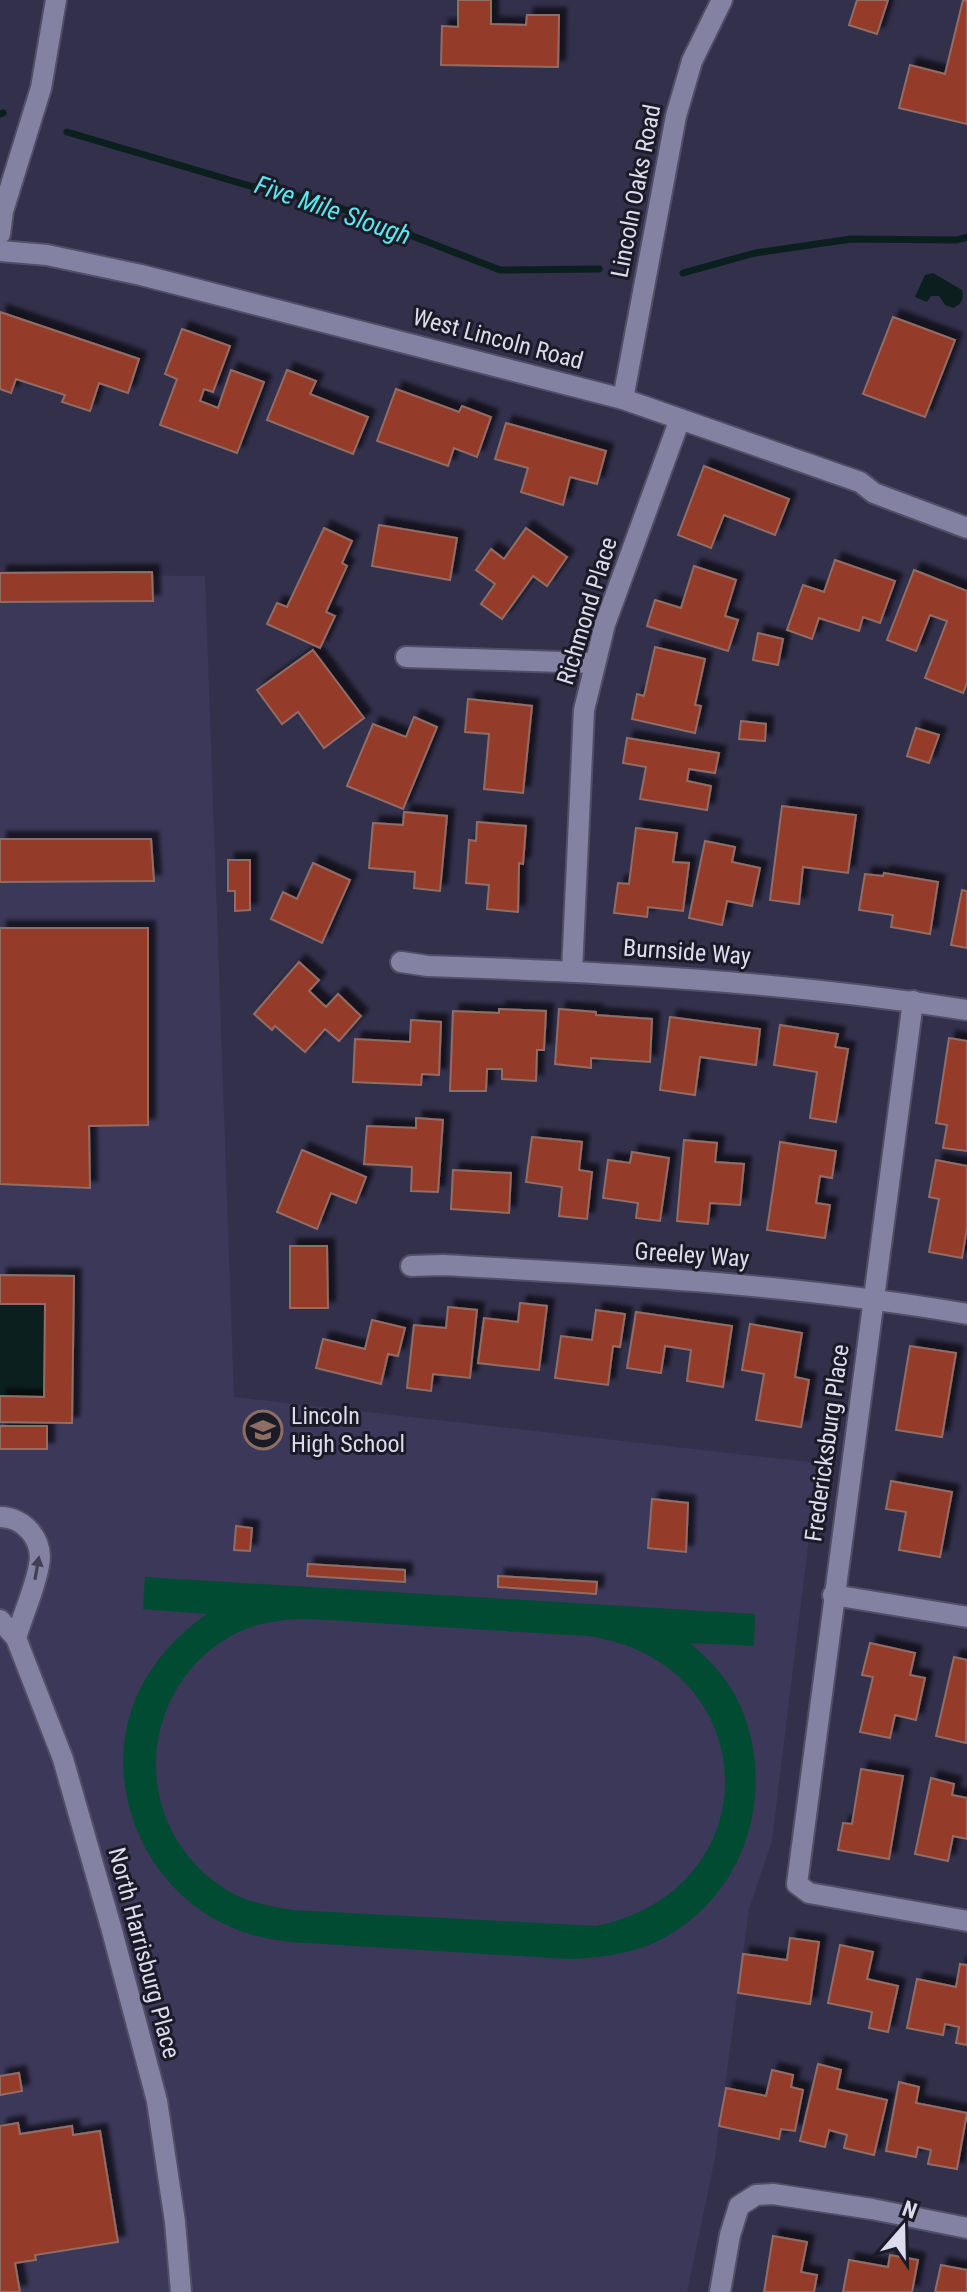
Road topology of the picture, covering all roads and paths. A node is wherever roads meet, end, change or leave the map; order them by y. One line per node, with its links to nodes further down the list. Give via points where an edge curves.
1 (56, 0): 3 (street, via 41,88)
2 (722, 0): 5 (street, Lincoln Oaks Road, via 692,61 676,116)
3 (0, 234)
4 (0, 251): 5 (street, West Lincoln Road, via 141,275)
5 (623, 399): 6 (street, West Lincoln Road)
6 (680, 419): 7 (street, West Lincoln Road, via 860,482 874,493); 9 (street, Richmond Place)
7 (967, 528)
8 (406, 657): 9 (street)
9 (594, 663): 11 (street, Richmond Place, via 584,710)
10 (401, 962): 11 (street, Burnside Way)
11 (572, 971): 12 (street, Burnside Way)
12 (913, 1001): 13 (street, Burnside Way); 15 (street, Fredericksburg Place)
13 (967, 1010)
14 (411, 1266): 15 (street, Greeley Way, via 720,1282)
15 (872, 1299): 16 (street, Greeley Way); 18 (street, Fredericksburg Place)
16 (967, 1314)
17 (0, 1517): 21 (street, one-way to 17, via 40,1562 38,1546 31,1532 11,1517)
18 (833, 1595): 19 (street); 22 (street, Fredericksburg Place, via 797,1884 809,1893)
19 (967, 1617)
20 (0, 1620): 21 (street, North Harrisburg Place)
21 (16, 1638): 24 (street, North Harrisburg Place, via 63,1759 157,2101)
22 (967, 1921)
23 (967, 2228): 25 (street, via 872,2209 756,2195 739,2206)
24 (181, 2292)
25 (720, 2292)

